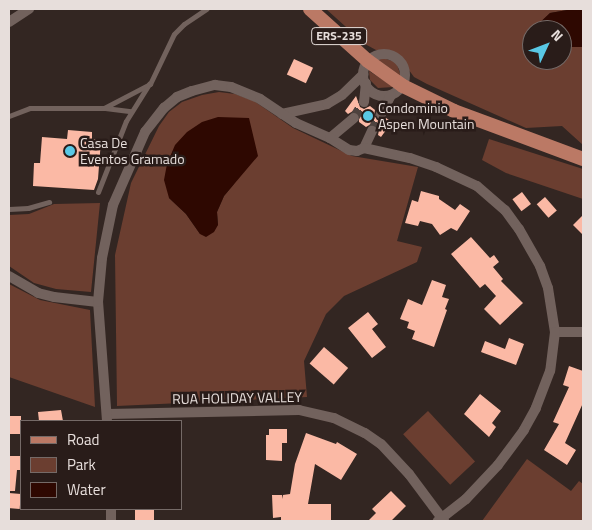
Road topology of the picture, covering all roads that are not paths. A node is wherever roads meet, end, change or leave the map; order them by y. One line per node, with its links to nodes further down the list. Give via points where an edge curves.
1 (29, 9): 4 (street)
2 (206, 9): 6 (lane, via 174,34)
3 (310, 9): 5 (main road, ERS-235)
4 (9, 22)
5 (366, 73): 7 (main road, ERS-235); 7 (street, via 373,56 395,57 404,70); 8 (street, via 371,90 380,95); 9 (street); 12 (street, via 327,104)
6 (150, 84): 10 (lane); 11 (lane)
7 (403, 86): 8 (street); 19 (main road, ERS-235, via 454,111)
8 (391, 95): 13 (street)
9 (364, 102)
10 (104, 108): 11 (lane); 14 (lane, via 30,108)
11 (131, 111): 20 (lane)
12 (282, 114): 17 (street, via 312,132); 24 (street, via 244,90 215,85 177,97 164,108 145,132 113,205 102,258)
13 (381, 114)
14 (9, 116)
15 (354, 118): 17 (street)
16 (372, 131): 18 (street)
17 (330, 138): 18 (street, via 349,150)
18 (364, 148): 25 (street, via 424,162 461,177 490,195 519,229 540,266 548,288)
19 (583, 158)
20 (98, 192)
21 (49, 202): 22 (lane)
22 (9, 209)
23 (9, 276): 24 (street, via 38,293)
24 (98, 302): 27 (street)
25 (554, 332): 26 (street); 28 (street, via 550,371 524,430 484,480)
26 (583, 332)
27 (107, 418): 28 (street, RUA HOLIDAY VALLEY, via 315,412 352,426 381,444 409,474)
28 (441, 520)

